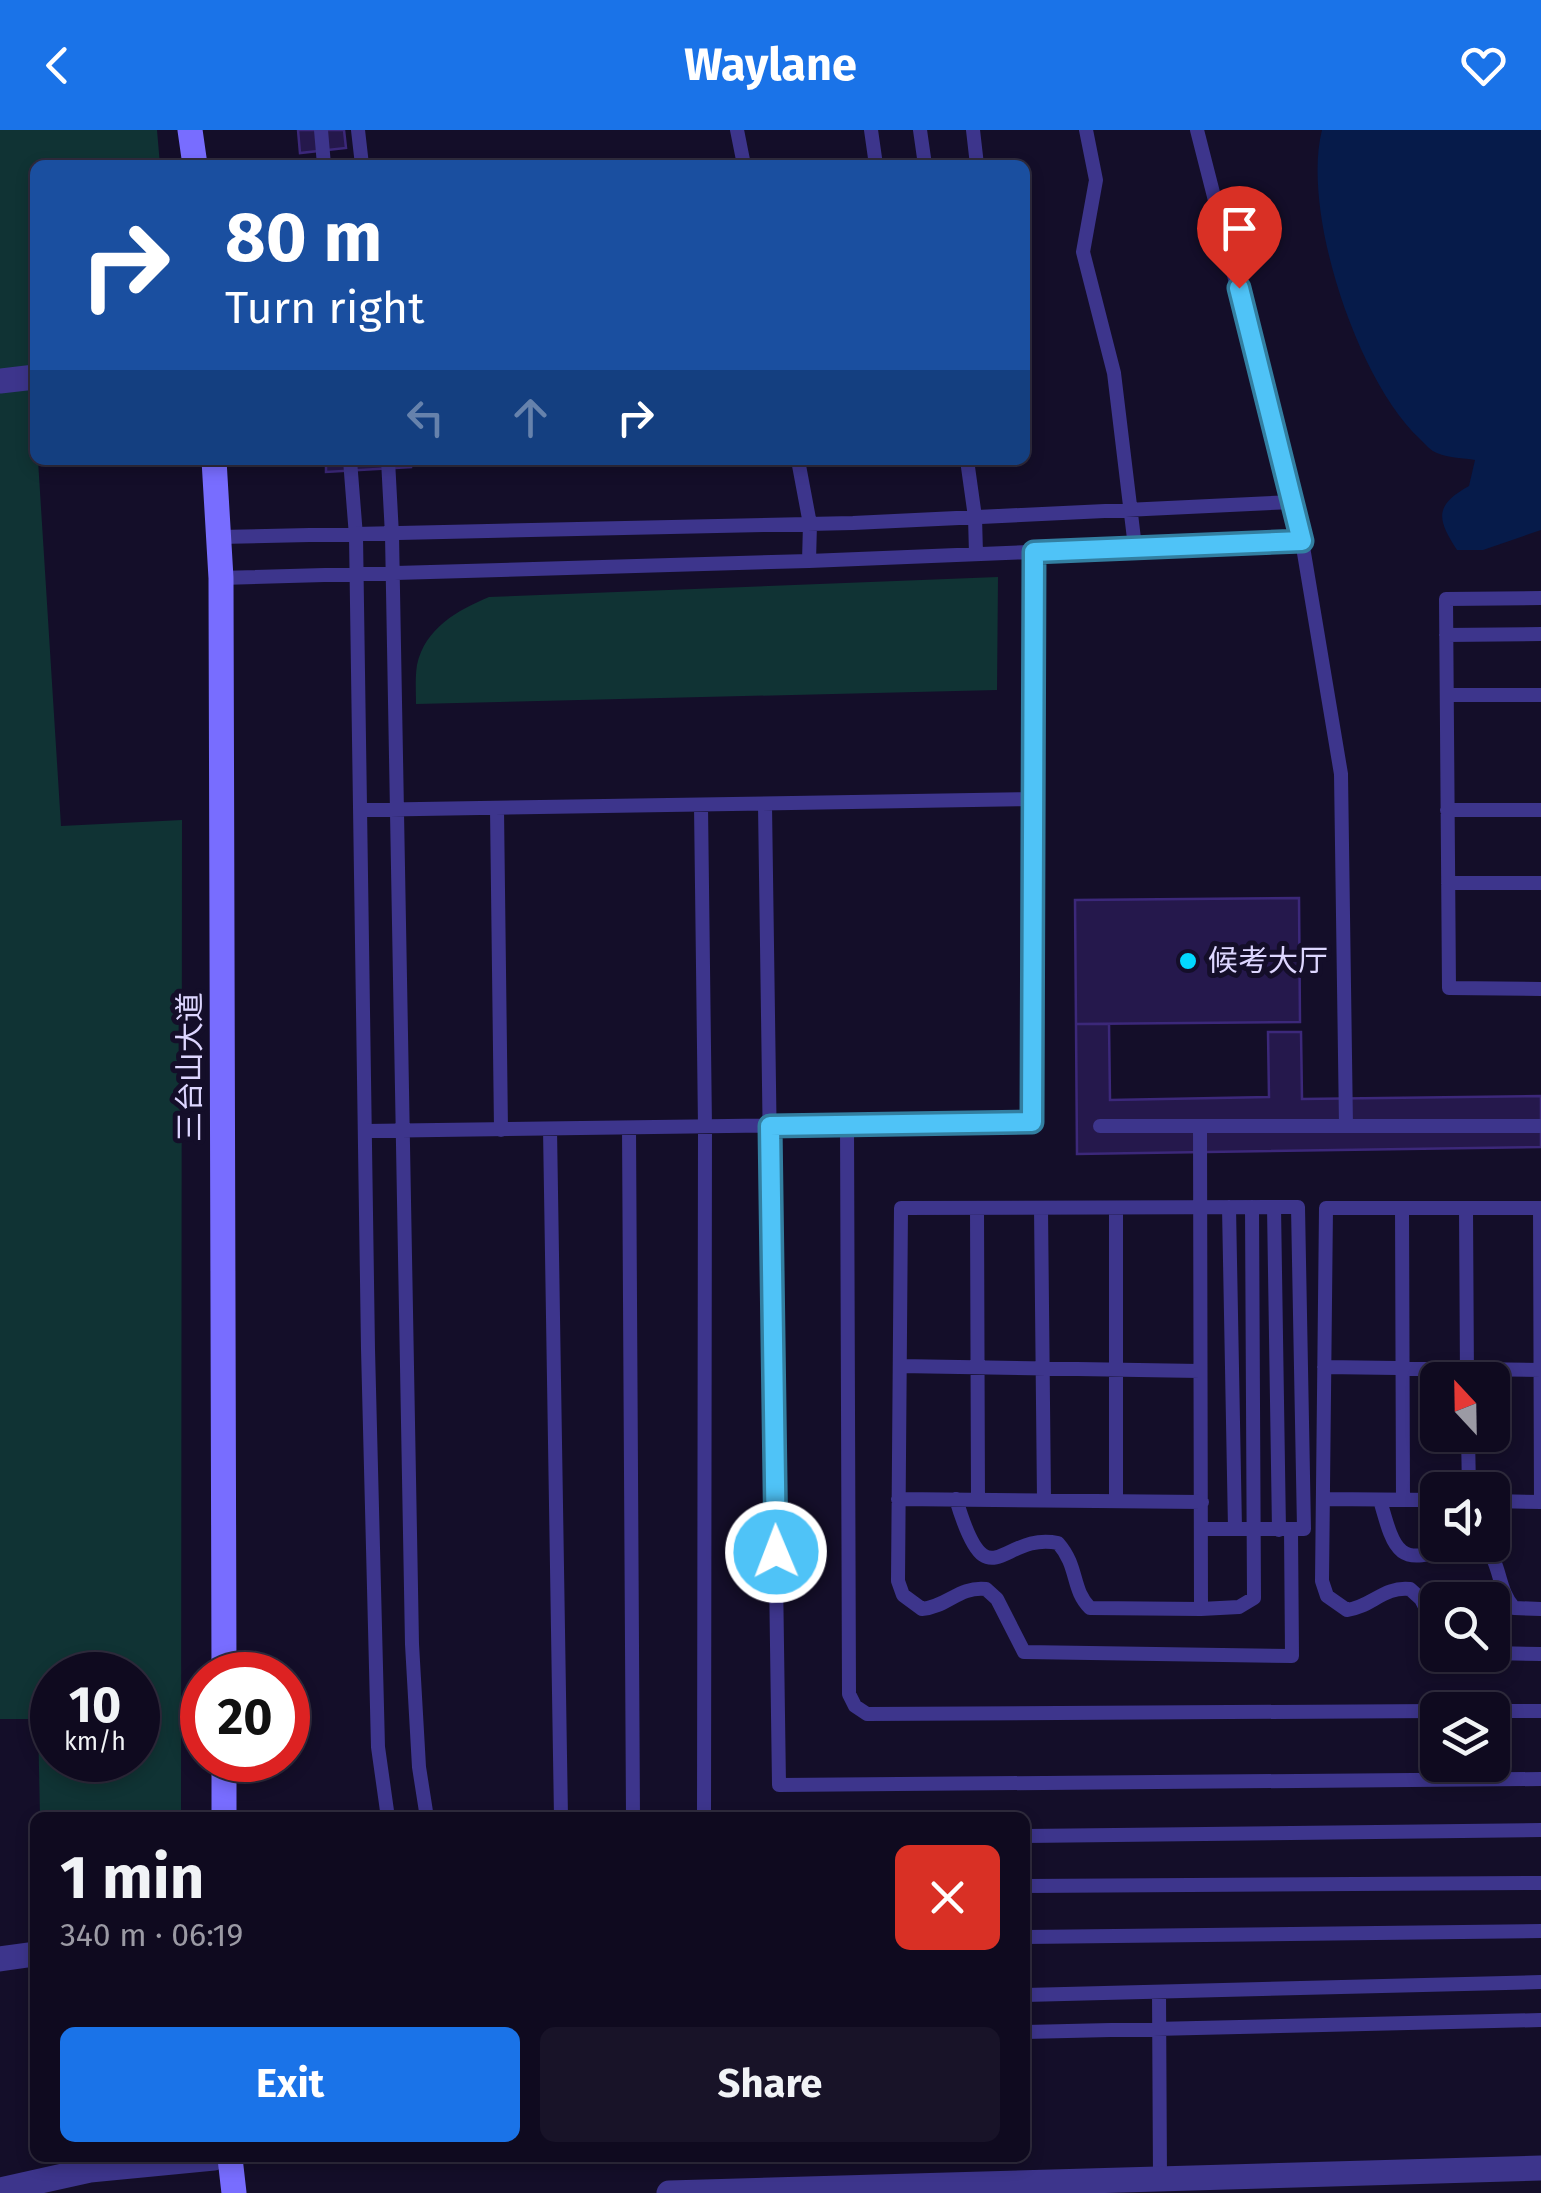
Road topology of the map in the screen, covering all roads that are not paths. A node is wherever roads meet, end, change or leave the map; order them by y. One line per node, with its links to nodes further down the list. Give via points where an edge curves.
1 (190, 130): 10 (main road)
2 (321, 130): 11 (lane)
3 (358, 130): 12 (lane)
4 (737, 130): 13 (lane)
5 (871, 130): 14 (lane)
6 (920, 130): 15 (lane)
7 (972, 130): 16 (lane)
8 (1086, 130): 25 (lane, via 1096,180 1083,252 1114,372)
9 (1202, 133): 24 (lane)
10 (194, 160)
11 (324, 160)
12 (361, 160)
13 (743, 160)
14 (875, 160)
15 (924, 160)
16 (977, 160)
17 (30, 377): 18 (street)
18 (0, 380)
19 (214, 465): 30 (main road, 三台山大道)
20 (350, 465): 29 (lane)
21 (388, 465): 28 (lane)
22 (799, 465): 27 (lane)
23 (968, 465): 26 (lane)
24 (1293, 502): 25 (lane); 31 (lane)
25 (1131, 510): 26 (lane); 32 (lane)
26 (975, 517): 27 (lane); 34 (lane)
27 (810, 524): 28 (lane); 35 (lane)
28 (392, 535): 29 (lane); 36 (lane)
29 (356, 536): 30 (lane); 37 (lane)
30 (220, 537): 38 (main road, 三台山大道)
31 (1302, 541): 32 (lane); 60 (lane, via 1341,774)
32 (1135, 547): 33 (lane)
33 (1034, 552): 34 (lane); 44 (lane)
34 (976, 554): 35 (lane)
35 (809, 561): 36 (lane)
36 (393, 571): 37 (lane); 49 (lane)
37 (356, 572): 38 (lane); 48 (lane)
38 (221, 578): 109 (main road, 三台山大道)
39 (1541, 598): 41 (lane, via 1446,599)
40 (1541, 634): 41 (lane)
41 (1446, 635): 42 (lane)
42 (1447, 694): 43 (lane); 50 (lane)
43 (1541, 695)
44 (1033, 800): 45 (lane); 55 (lane, via 1032,1122)
45 (764, 804): 46 (lane); 57 (lane)
46 (701, 806): 47 (lane); 56 (lane)
47 (496, 809): 49 (lane); 64 (lane)
48 (360, 810): 49 (lane); 65 (lane)
49 (397, 810): 66 (lane)
50 (1448, 810): 51 (lane); 52 (lane)
51 (1541, 810)
52 (1448, 883): 53 (lane); 54 (lane, via 1448,988)
53 (1541, 884)
54 (1541, 990)
55 (847, 1124): 57 (lane); 112 (lane, via 855,1706 867,1714)
56 (705, 1126): 57 (lane); 62 (lane); 122 (lane)
57 (770, 1126): 115 (lane, via 779,1785)
58 (1100, 1126): 59 (lane)
59 (1200, 1126): 60 (lane); 73 (lane)
60 (1346, 1126): 61 (lane)
61 (1541, 1126)
62 (629, 1128): 63 (lane); 121 (lane)
63 (550, 1129): 64 (lane); 120 (lane)
64 (501, 1130): 66 (lane)
65 (365, 1131): 66 (lane); 118 (lane, via 378,1747)
66 (403, 1131): 119 (lane, via 412,1644)
67 (1228, 1207): 68 (lane); 73 (lane); 101 (lane)
68 (1252, 1207): 69 (lane); 102 (lane)
69 (1274, 1207): 103 (lane); 103 (lane, via 1298,1207 1304,1530)
70 (977, 1208): 71 (lane); 78 (lane, via 901,1208); 80 (lane)
71 (1041, 1208): 72 (lane); 81 (lane)
72 (1116, 1208): 73 (lane); 83 (lane)
73 (1199, 1208): 86 (lane)
74 (1402, 1208): 75 (lane); 79 (lane, via 1326,1208); 82 (lane)
75 (1466, 1208): 76 (lane); 77 (lane)
76 (1540, 1208): 85 (lane)
77 (1467, 1362)
78 (900, 1366): 80 (lane); 88 (lane)
79 (1324, 1367): 82 (lane); 89 (lane)
80 (978, 1368): 81 (lane); 91 (lane)
81 (1043, 1368): 83 (lane); 92 (lane)
82 (1402, 1368): 84 (lane); 94 (lane)
83 (1116, 1370): 86 (lane); 96 (lane)
84 (1420, 1370)
85 (1541, 1370): 87 (lane); 99 (lane)
86 (1200, 1371): 98 (lane)
87 (1510, 1372)
88 (898, 1499): 90 (lane); 103 (lane, via 903,1595 922,1609 936,1608 963,1590 986,1589 1024,1652 1292,1656)
89 (1323, 1499): 93 (lane); 106 (lane, via 1327,1596 1346,1610 1388,1590 1410,1589)
90 (956, 1500): 91 (lane); 107 (lane, via 980,1554 994,1558 1038,1542 1058,1543 1070,1556 1077,1590 1090,1608)
91 (978, 1500): 92 (lane)
92 (1044, 1500): 96 (lane)
93 (1380, 1500): 94 (lane); 104 (lane, via 1404,1554)
94 (1403, 1500): 95 (lane)
95 (1420, 1500)
96 (1116, 1501): 98 (lane)
97 (1510, 1501): 99 (lane)
98 (1202, 1502): 100 (lane)
99 (1541, 1502)
100 (1202, 1529): 101 (lane); 107 (lane)
101 (1235, 1529): 102 (lane)
102 (1256, 1530): 103 (lane); 107 (lane, via 1254,1598)
103 (1285, 1530)
104 (1420, 1557)
105 (1495, 1562): 108 (lane, via 1514,1608)
106 (1420, 1597)
107 (1201, 1609)
108 (1541, 1610)
109 (224, 1652)
110 (1510, 1653): 111 (lane)
111 (1541, 1654)
112 (1420, 1711)
113 (1510, 1711): 114 (lane)
114 (1541, 1711)
115 (1541, 1778)
116 (224, 1782): 117 (main road)
117 (224, 1812)
118 (387, 1812)
119 (426, 1812)
120 (562, 1812)
121 (633, 1812)
122 (704, 1812)
123 (1541, 1830): 124 (lane)
124 (1030, 1836)
125 (1541, 1882): 126 (lane)
126 (1030, 1886)
127 (1541, 1932): 128 (lane)
128 (1030, 1938)
129 (30, 1955): 130 (street)
130 (0, 1959)
131 (1541, 1982): 132 (lane)
132 (1159, 1992): 133 (lane); 135 (lane)
133 (1030, 1995)
134 (1541, 2020): 135 (lane)
135 (1159, 2029): 136 (lane); 140 (lane)
136 (1030, 2032)
137 (173, 2162): 141 (street, via 90,2170)
138 (230, 2162): 142 (main road)
139 (1541, 2168): 140 (street)
140 (1160, 2179): 143 (street)
141 (0, 2190)
142 (234, 2193)
143 (669, 2193)

